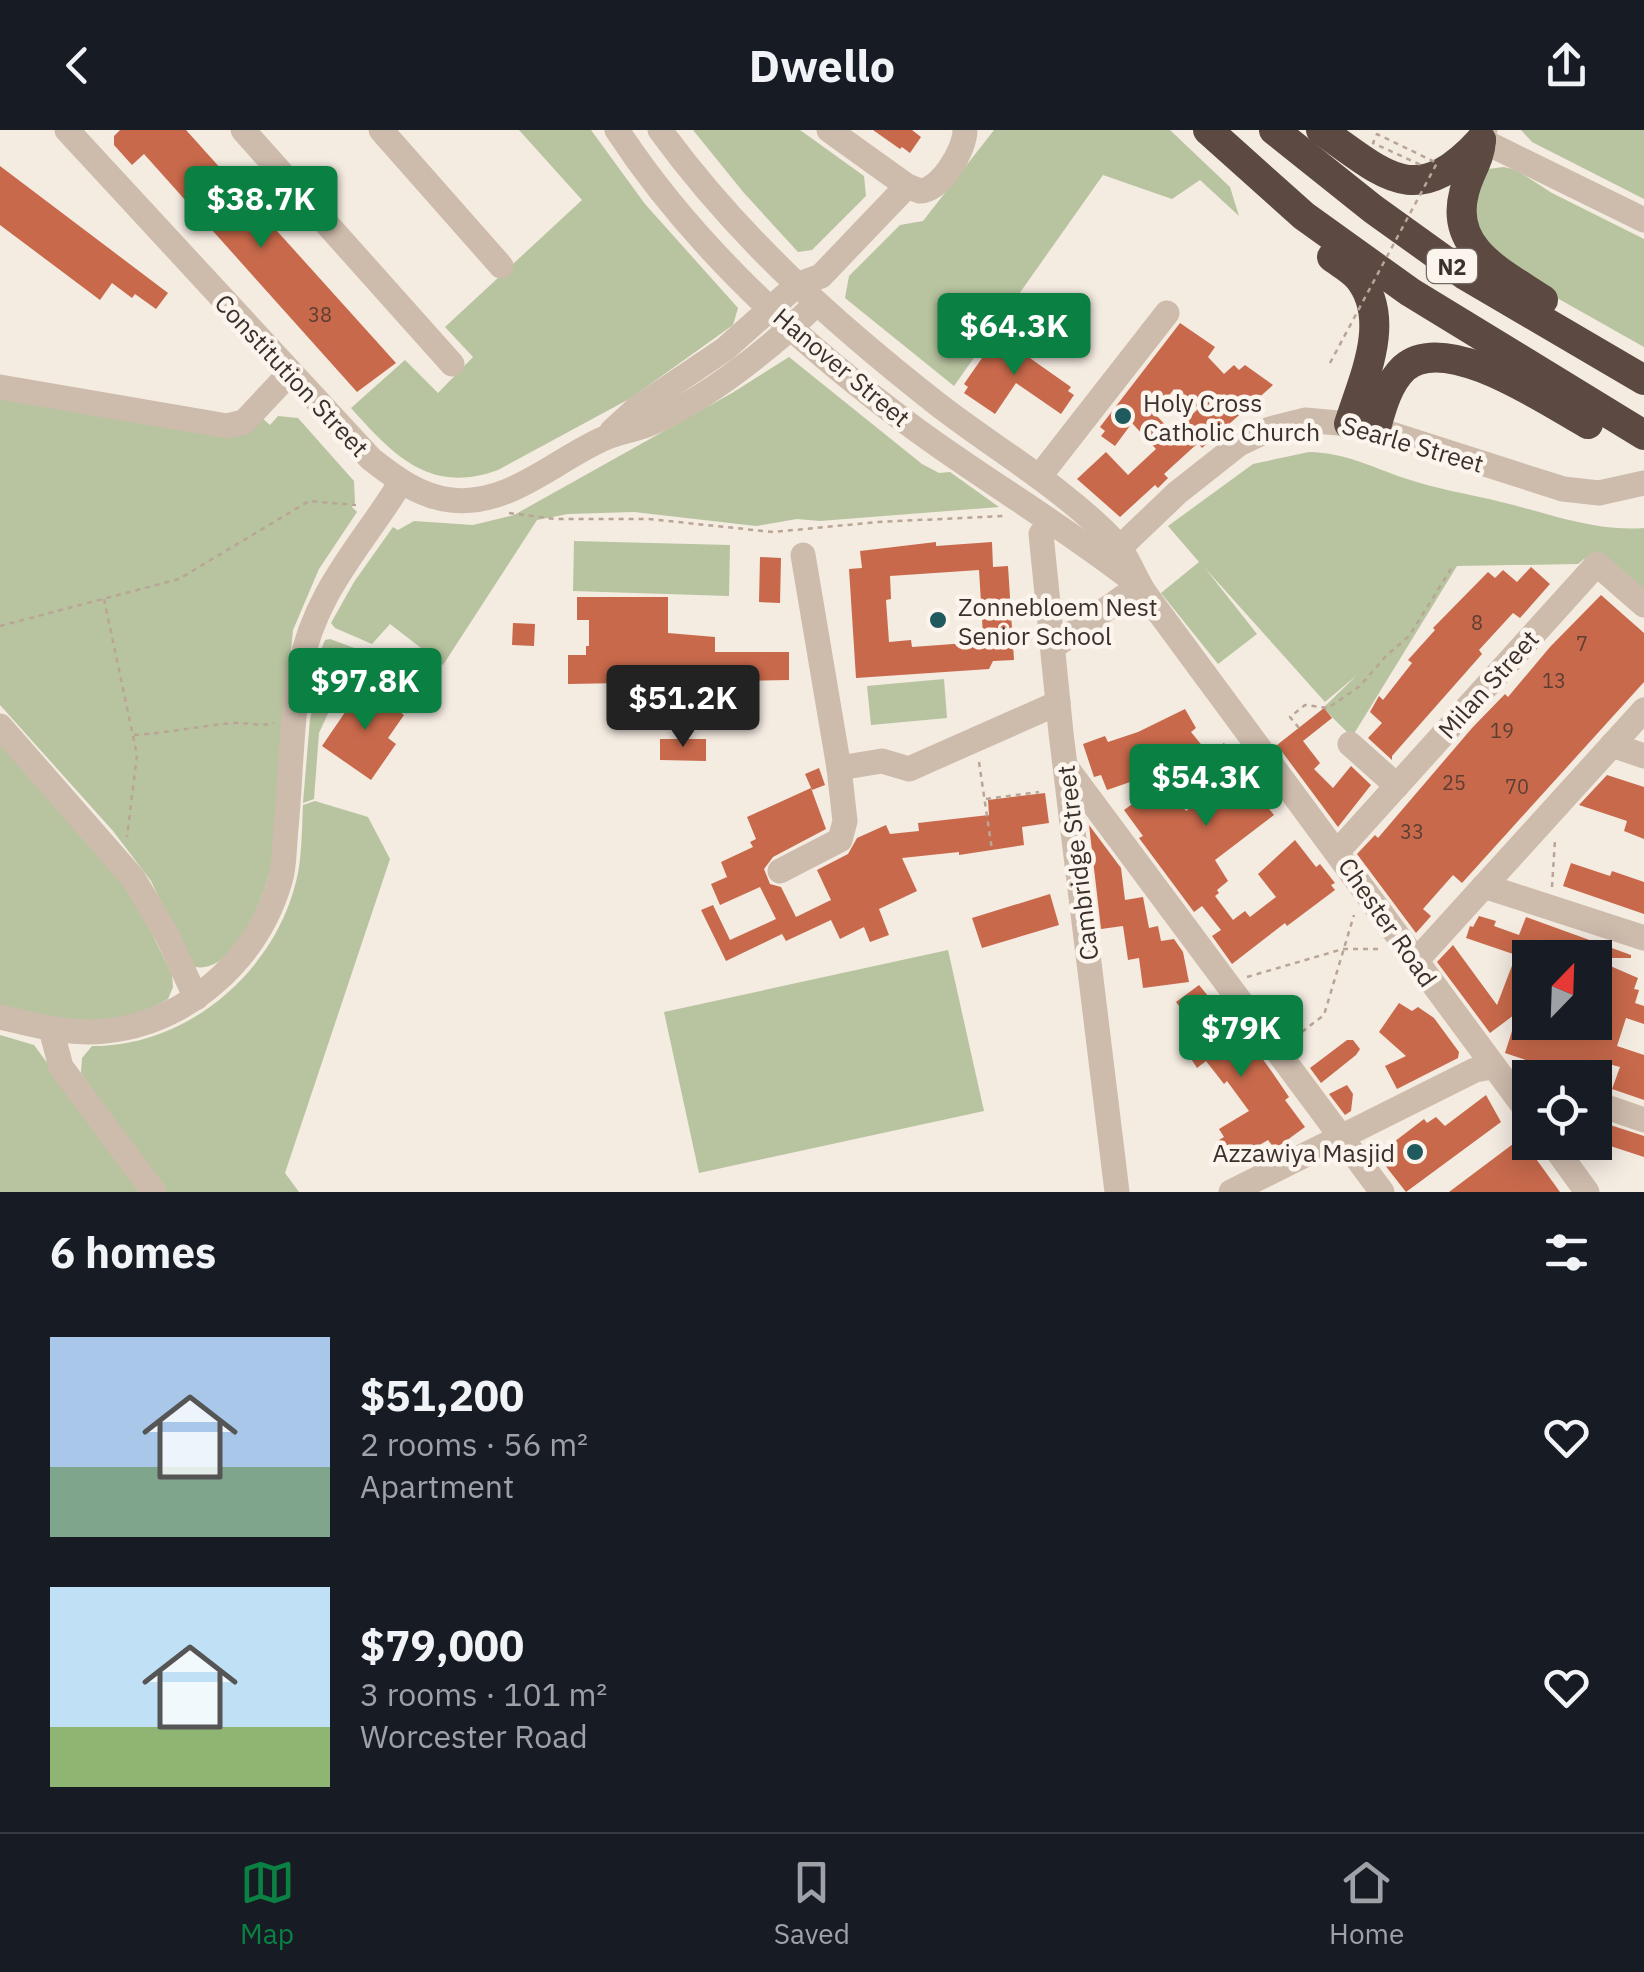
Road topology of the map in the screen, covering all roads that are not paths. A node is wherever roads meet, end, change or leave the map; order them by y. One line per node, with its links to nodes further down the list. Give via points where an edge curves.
1 (243, 130): 21 (street)
2 (381, 130): 15 (street)
3 (617, 130): 18 (street, Hanover Street, via 684,218)
4 (660, 130): 16 (street, Hanover Street, via 699,182)
5 (829, 130): 13 (street)
6 (965, 130): 13 (street, via 963,146 934,187 920,192)
7 (1190, 130): 26 (highway, via 1286,221 1358,277 1374,308 1375,334)
8 (1208, 130): 28 (highway, N2, via 1304,216)
9 (1274, 130): 24 (highway, N2, via 1465,275)
10 (1321, 130): 12 (highway, via 1388,177 1413,182 1435,178 1466,157)
11 (81, 135): 23 (street, Constitution Street)
12 (1483, 135): 14 (street); 22 (highway, via 1463,194 1466,238 1480,258)
13 (908, 186): 16 (street)
14 (1644, 220)
15 (500, 266)
16 (809, 280): 17 (street, Hanover Street); 18 (street)
17 (816, 304): 20 (street); 29 (street, Hanover Street)
18 (770, 309): 20 (street, Hanover Street); 27 (street)
19 (1167, 313): 29 (street)
20 (792, 328): 27 (street, via 665,415); 33 (street, Hanover Street, via 918,431)
21 (452, 364)
22 (1644, 366)
23 (289, 374): 25 (street, via 244,422 227,426); 30 (street, Constitution Street)
24 (1644, 380)
25 (0, 387)
26 (1362, 428): 28 (highway, via 1404,368 1445,356); 31 (street, Searle Street, via 1563,489 1599,494); 33 (street, Searle Street, via 1305,420 1253,436 1202,472)
27 (605, 438): 30 (street, Constitution Street, via 491,496 453,501)
28 (1634, 438)
29 (1039, 477): 33 (street, Hanover Street)
30 (400, 482): 52 (street, via 325,592 300,668 281,880 252,942)
31 (1644, 483)
32 (1041, 534): 37 (street, Cambridge Street)
33 (1113, 553): 35 (street, Chester Road)
34 (803, 556): 45 (street, via 816,696)
35 (1139, 586): 37 (street); 47 (street, Chester Road)
36 (1644, 605): 46 (street, Milan Street, via 1598,564)
37 (1053, 647): 38 (street, Cambridge Street)
38 (1058, 703): 44 (street, Cambridge Street); 45 (street, via 909,769 882,761)
39 (1644, 710): 42 (street)
40 (0, 726): 52 (street, via 133,878)
41 (1350, 744): 46 (street)
42 (1612, 745): 43 (street); 49 (street)
43 (1644, 756)
44 (1065, 766): 60 (street); 63 (street, Cambridge Street)
45 (838, 768): 48 (street, via 850,801 840,840)
46 (1397, 786): 47 (street, Milan Street)
47 (1338, 851): 51 (street, Chester Road)
48 (792, 869)
49 (1484, 886): 50 (street); 51 (street)
50 (1644, 938)
51 (1409, 953): 55 (street, Chester Road)
52 (196, 998): 54 (street, via 144,1024 103,1032)
53 (0, 1017): 54 (street)
54 (51, 1029): 62 (street, via 61,1067)
55 (1493, 1067): 56 (street); 57 (street, Chester Road); 60 (street)
56 (1512, 1074)
57 (1512, 1092)
58 (1612, 1108): 59 (street)
59 (1644, 1120)
60 (1341, 1136): 64 (street); 65 (street)
61 (1564, 1160): 66 (street)
62 (154, 1192)
63 (1116, 1192)
64 (1232, 1192)
65 (1382, 1192)
66 (1588, 1192)

